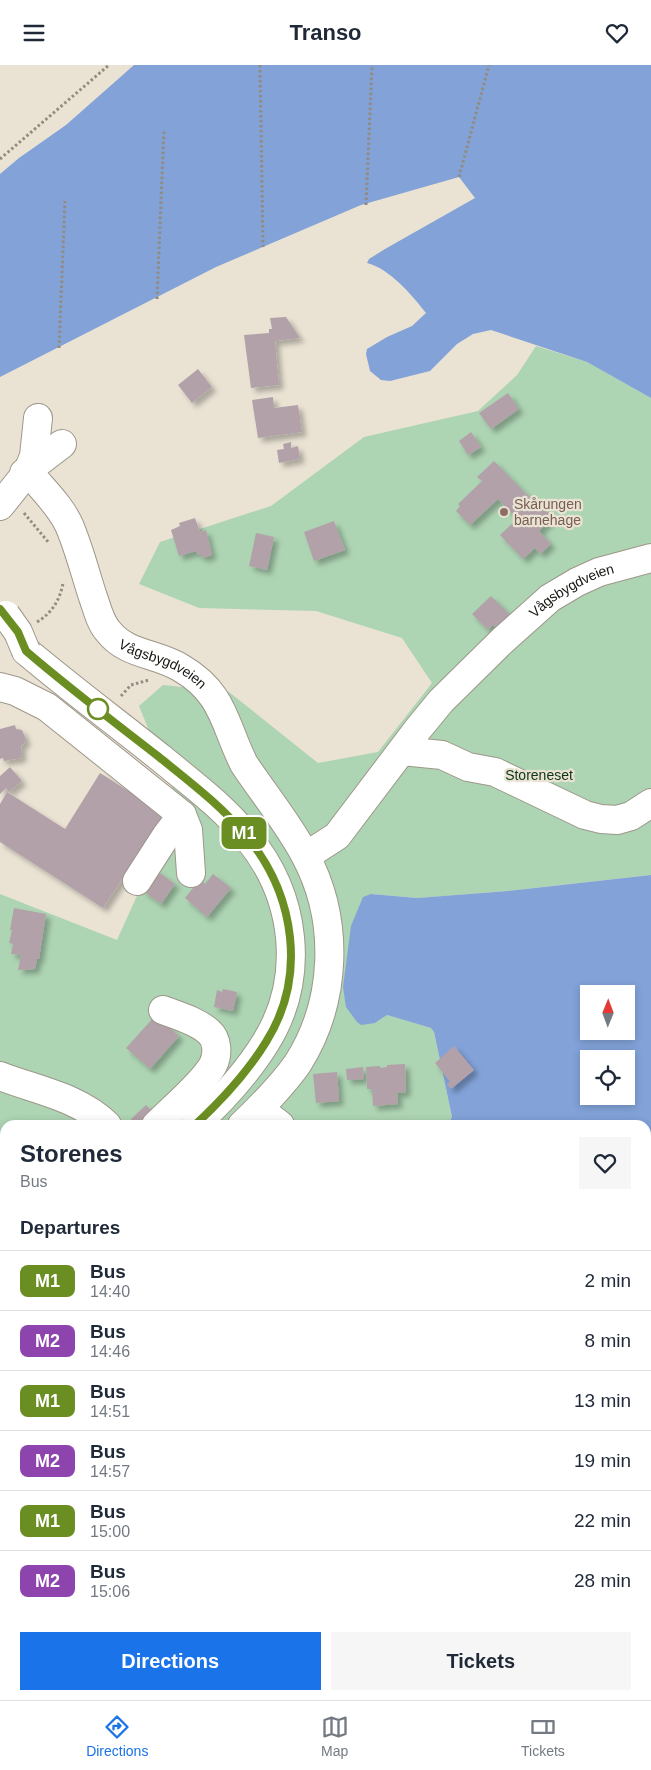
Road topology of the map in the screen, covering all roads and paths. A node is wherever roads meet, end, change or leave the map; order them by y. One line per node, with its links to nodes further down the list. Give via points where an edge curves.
1 (109, 65): 6 (path)
2 (260, 65): 10 (path)
3 (372, 65): 9 (path)
4 (489, 65): 7 (path)
5 (164, 129): 11 (path)
6 (0, 159)
7 (459, 177)
8 (65, 201): 12 (path)
9 (366, 205)
10 (263, 247)
11 (157, 299)
12 (59, 348)
13 (38, 417): 15 (street, via 34,457)
14 (62, 444): 15 (street)
15 (28, 471): 16 (street); 17 (street); 27 (street, Vågsbygdveien, via 68,523 108,631 129,649 180,667 208,690 226,717 244,763)
16 (0, 484)
17 (11, 508): 18 (path)
18 (52, 545)
19 (651, 558): 24 (street, Vågsbygdveien, via 598,572 550,598 441,701)
20 (63, 576): 22 (path, via 58,601)
21 (2, 621): 34 (street, via 26,651 188,780 229,817 249,838 280,889 289,921 292,952 290,978 282,1007 268,1040 248,1070)
22 (36, 623)
23 (0, 687): 26 (street, via 47,707)
24 (402, 751): 25 (street, via 442,755 468,767 495,772 585,815 601,819 617,820 631,816); 27 (street, Vågsbygdveien, via 337,836)
25 (651, 803)
26 (182, 815): 28 (street, via 188,830); 29 (street)
27 (306, 856): 35 (street, Vågsbygdveien, via 328,925 327,988 307,1047)
28 (191, 873)
29 (137, 881)
30 (163, 1009): 33 (street, via 209,1032 214,1039 216,1057 204,1077)
31 (0, 1076): 32 (street, via 75,1103)
32 (101, 1120)
33 (161, 1120)
34 (201, 1120)
35 (260, 1120)

